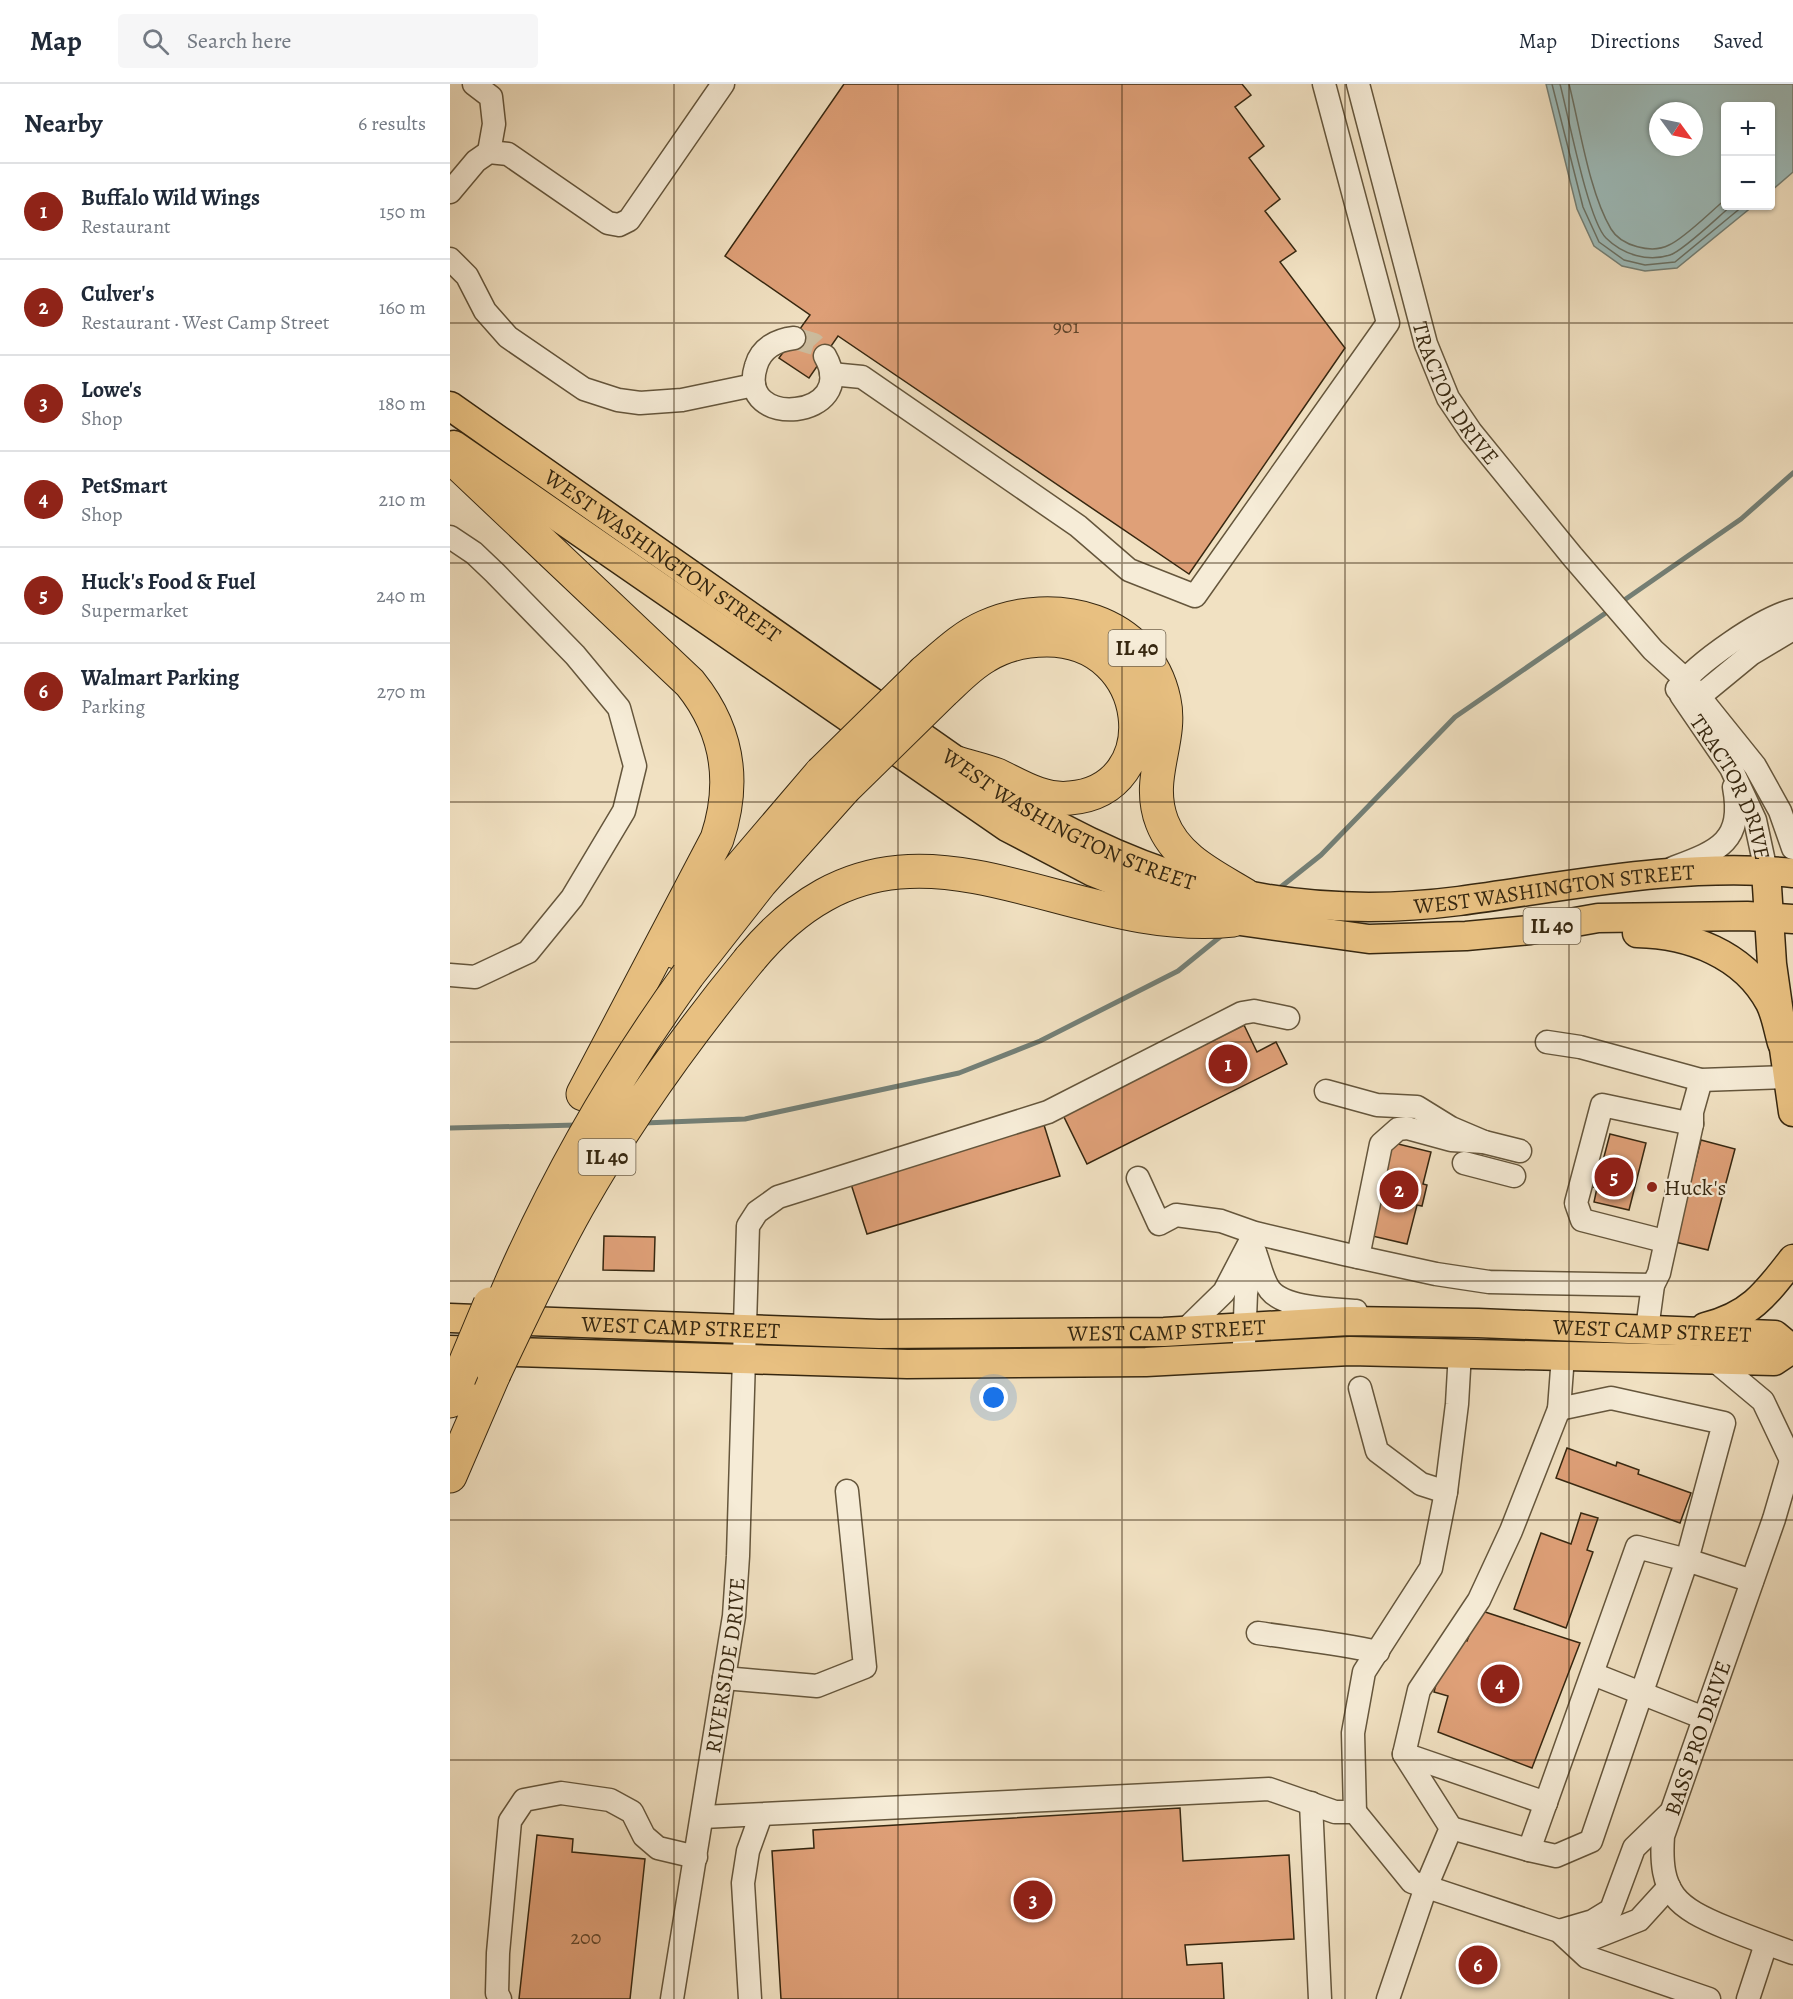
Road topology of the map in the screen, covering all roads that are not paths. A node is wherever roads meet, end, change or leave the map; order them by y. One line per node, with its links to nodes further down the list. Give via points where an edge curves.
1 (474, 84): 5 (street, via 491,97 494,124)
2 (723, 84): 5 (street, via 629,220 619,225 608,223 508,154)
3 (1324, 84): 9 (street, via 1388,322 1195,596 1129,570 1078,526 862,377 828,365 824,395 808,408 795,411 770,404)
4 (1358, 84): 17 (street, TRACTOR DRIVE, via 1426,344 1442,385 1471,432)
5 (489, 152): 6 (street, via 476,161)
6 (450, 192)
7 (450, 259): 9 (street, via 467,276 485,311 508,337 584,389 640,403)
8 (794, 338): 9 (street, via 769,345 758,360)
9 (754, 385)
10 (450, 406): 18 (main road, WEST WASHINGTON STREET)
11 (450, 442): 26 (main road, WEST WASHINGTON STREET, via 1007,827)
12 (450, 456): 31 (highway, via 676,668 707,706 722,738 728,784 723,820)
13 (450, 537): 30 (street, via 488,566 575,655 619,708 635,766 624,811 572,898 528,952 475,977)
14 (1793, 610): 17 (street, via 1763,622)
15 (1793, 629): 17 (street)
16 (934, 682): 18 (highway, via 1017,643 1055,640 1076,644 1099,656 1122,678 1134,702 1136,731 1127,760 1114,779 1089,794 1071,798 1041,795); 23 (highway, IL 40, via 972,634 1017,616 1064,613 1114,631 1144,656 1161,688 1165,713 1156,778 1158,810); 31 (highway, bridge, via 833,781 761,882)
17 (1687, 692): 19 (street, TRACTOR DRIVE); 20 (street, TRACTOR DRIVE)
18 (957, 763): 23 (main road, WEST WASHINGTON STREET, via 1070,833 1151,870)
19 (1755, 765): 21 (street); 22 (street, TRACTOR DRIVE, via 1780,811)
20 (1731, 768): 24 (street, TRACTOR DRIVE); 25 (street, via 1737,802 1736,824 1730,838 1716,851)
21 (1793, 806)
22 (1793, 848)
23 (1191, 872): 27 (highway, IL 40, via 1206,874)
24 (1780, 872): 25 (main road, WEST WASHINGTON STREET / IL 40); 28 (main road, TRACTOR DRIVE)
25 (1663, 873): 27 (main road, WEST WASHINGTON STREET / IL 40, via 1459,901 1358,908)
26 (1152, 908): 27 (highway, IL 40, via 1186,923); 65 (highway, IL 40, bridge, via 1092,906 988,877 913,871 857,882 796,915 750,959 669,1064 606,1158 551,1255)
27 (1239, 908): 29 (main road, WEST WASHINGTON STREET / IL 40, via 1335,934 1369,939)
28 (1777, 913): 29 (main road, WEST WASHINGTON STREET / IL 40, via 1598,918); 34 (main road, TRACTOR DRIVE)
29 (1530, 930): 34 (main road, via 1673,936 1712,947 1735,963 1768,1000)
30 (450, 975)
31 (663, 977): 65 (highway, bridge, via 622,1071 575,1150); 65 (highway, IL 40, bridge, via 583,1094 559,1137)
32 (1288, 1018): 55 (street, RIVERSIDE DRIVE, via 1254,1011 1242,1013 1048,1112 767,1203 748,1226)
33 (1547, 1042): 36 (street, via 1580,1047)
34 (1782, 1043): 35 (main road)
35 (1787, 1077): 36 (street); 38 (main road)
36 (1701, 1080): 39 (street)
37 (1326, 1091): 40 (street, via 1377,1105 1417,1107)
38 (1793, 1112)
39 (1692, 1124): 47 (street); 47 (street, via 1602,1105 1576,1203 1582,1220)
40 (1451, 1128): 41 (street); 42 (street, via 1409,1113 1395,1116 1387,1124)
41 (1484, 1142): 42 (street, via 1451,1140 1407,1128 1398,1129); 43 (street)
42 (1381, 1144): 49 (street)
43 (1520, 1151)
44 (1464, 1164): 45 (street)
45 (1514, 1176)
46 (1138, 1178): 48 (street, via 1159,1224 1176,1215 1221,1221)
47 (1664, 1241): 51 (street)
48 (1255, 1244): 49 (street); 53 (street, via 1269,1289 1279,1299 1306,1306 1381,1313); 54 (street); 57 (street, via 1224,1292)
49 (1358, 1257): 51 (street, via 1489,1282)
50 (1793, 1259): 58 (main road, via 1751,1308 1718,1324)
51 (1653, 1285): 56 (street)
52 (450, 1318): 55 (main road, WEST CAMP STREET)
53 (1398, 1321): 54 (main road, WEST CAMP STREET); 56 (main road, WEST CAMP STREET)
54 (1243, 1327): 57 (main road, WEST CAMP STREET); 62 (street)
55 (746, 1329): 57 (main road, WEST CAMP STREET, via 908,1334); 63 (street, RIVERSIDE DRIVE)
56 (1647, 1329): 58 (main road, WEST CAMP STREET)
57 (1184, 1331)
58 (1689, 1331): 59 (main road, WEST CAMP STREET, via 1775,1335)
59 (1792, 1349): 64 (main road, WEST CAMP STREET, via 1774,1360)
60 (1460, 1352): 61 (main road, WEST CAMP STREET); 62 (main road, WEST CAMP STREET, via 1350,1351); 72 (street)
61 (1563, 1356): 64 (main road, WEST CAMP STREET); 67 (street)
62 (1245, 1357): 63 (main road, WEST CAMP STREET, via 1015,1364)
63 (744, 1359): 65 (main road, WEST CAMP STREET); 78 (street, RIVERSIDE DRIVE, via 738,1556)
64 (1714, 1360): 69 (street, via 1763,1401)
65 (462, 1380): 68 (highway); 70 (highway, IL 40)
66 (1360, 1388): 72 (street, via 1377,1451 1421,1484)
67 (1558, 1409): 73 (street, via 1611,1398 1724,1423); 81 (street, via 1511,1531 1479,1600 1419,1690)
68 (450, 1453)
69 (1792, 1457): 74 (street, BASS PRO DRIVE)
70 (450, 1476)
71 (848, 1491): 78 (street, via 865,1667 817,1686)
72 (1446, 1492): 76 (street, via 1431,1568)
73 (1687, 1560): 74 (street); 77 (street, via 1637,1547); 79 (street)
74 (1752, 1581): 80 (street, BASS PRO DRIVE)
75 (1258, 1633): 76 (street, via 1341,1643)
76 (1378, 1652): 84 (street, via 1364,1672 1353,1734)
77 (1593, 1674): 79 (street); 83 (street)
78 (724, 1678): 87 (street, RIVERSIDE DRIVE)
79 (1641, 1692): 80 (street); 89 (street, via 1591,1841 1556,1856)
80 (1704, 1718): 85 (street, BASS PRO DRIVE)
81 (1404, 1754): 83 (street); 88 (street)
82 (1311, 1803): 84 (street, via 1335,1812); 86 (street, via 1269,1789); 99 (street)
83 (1546, 1803): 89 (street)
84 (1355, 1812): 91 (street, via 1412,1882)
85 (1671, 1813): 92 (street, BASS PRO DRIVE, via 1663,1836 1661,1864); 93 (street, via 1634,1848 1611,1910)
86 (761, 1815): 87 (street); 98 (street, via 742,1883)
87 (703, 1817): 90 (street, RIVERSIDE DRIVE)
88 (1451, 1828): 89 (street); 91 (street)
89 (1529, 1850)
90 (696, 1857): 96 (street, via 658,1848 644,1836 632,1812 610,1800 561,1793 524,1800 510,1821 498,1953); 97 (street, RIVERSIDE DRIVE)
91 (1426, 1887): 93 (street); 100 (street)
92 (1669, 1887): 93 (street, via 1639,1920); 94 (street, BASS PRO DRIVE, via 1681,1905 1696,1916)
93 (1567, 1938): 101 (street, via 1587,1957 1602,1964)
94 (1766, 1944): 95 (street, BASS PRO DRIVE); 102 (street)
95 (1793, 1953)
96 (500, 1999)
97 (672, 1999)
98 (750, 1999)
99 (1320, 1999)
100 (1388, 1999)
101 (1709, 1999)
102 (1748, 1999)

